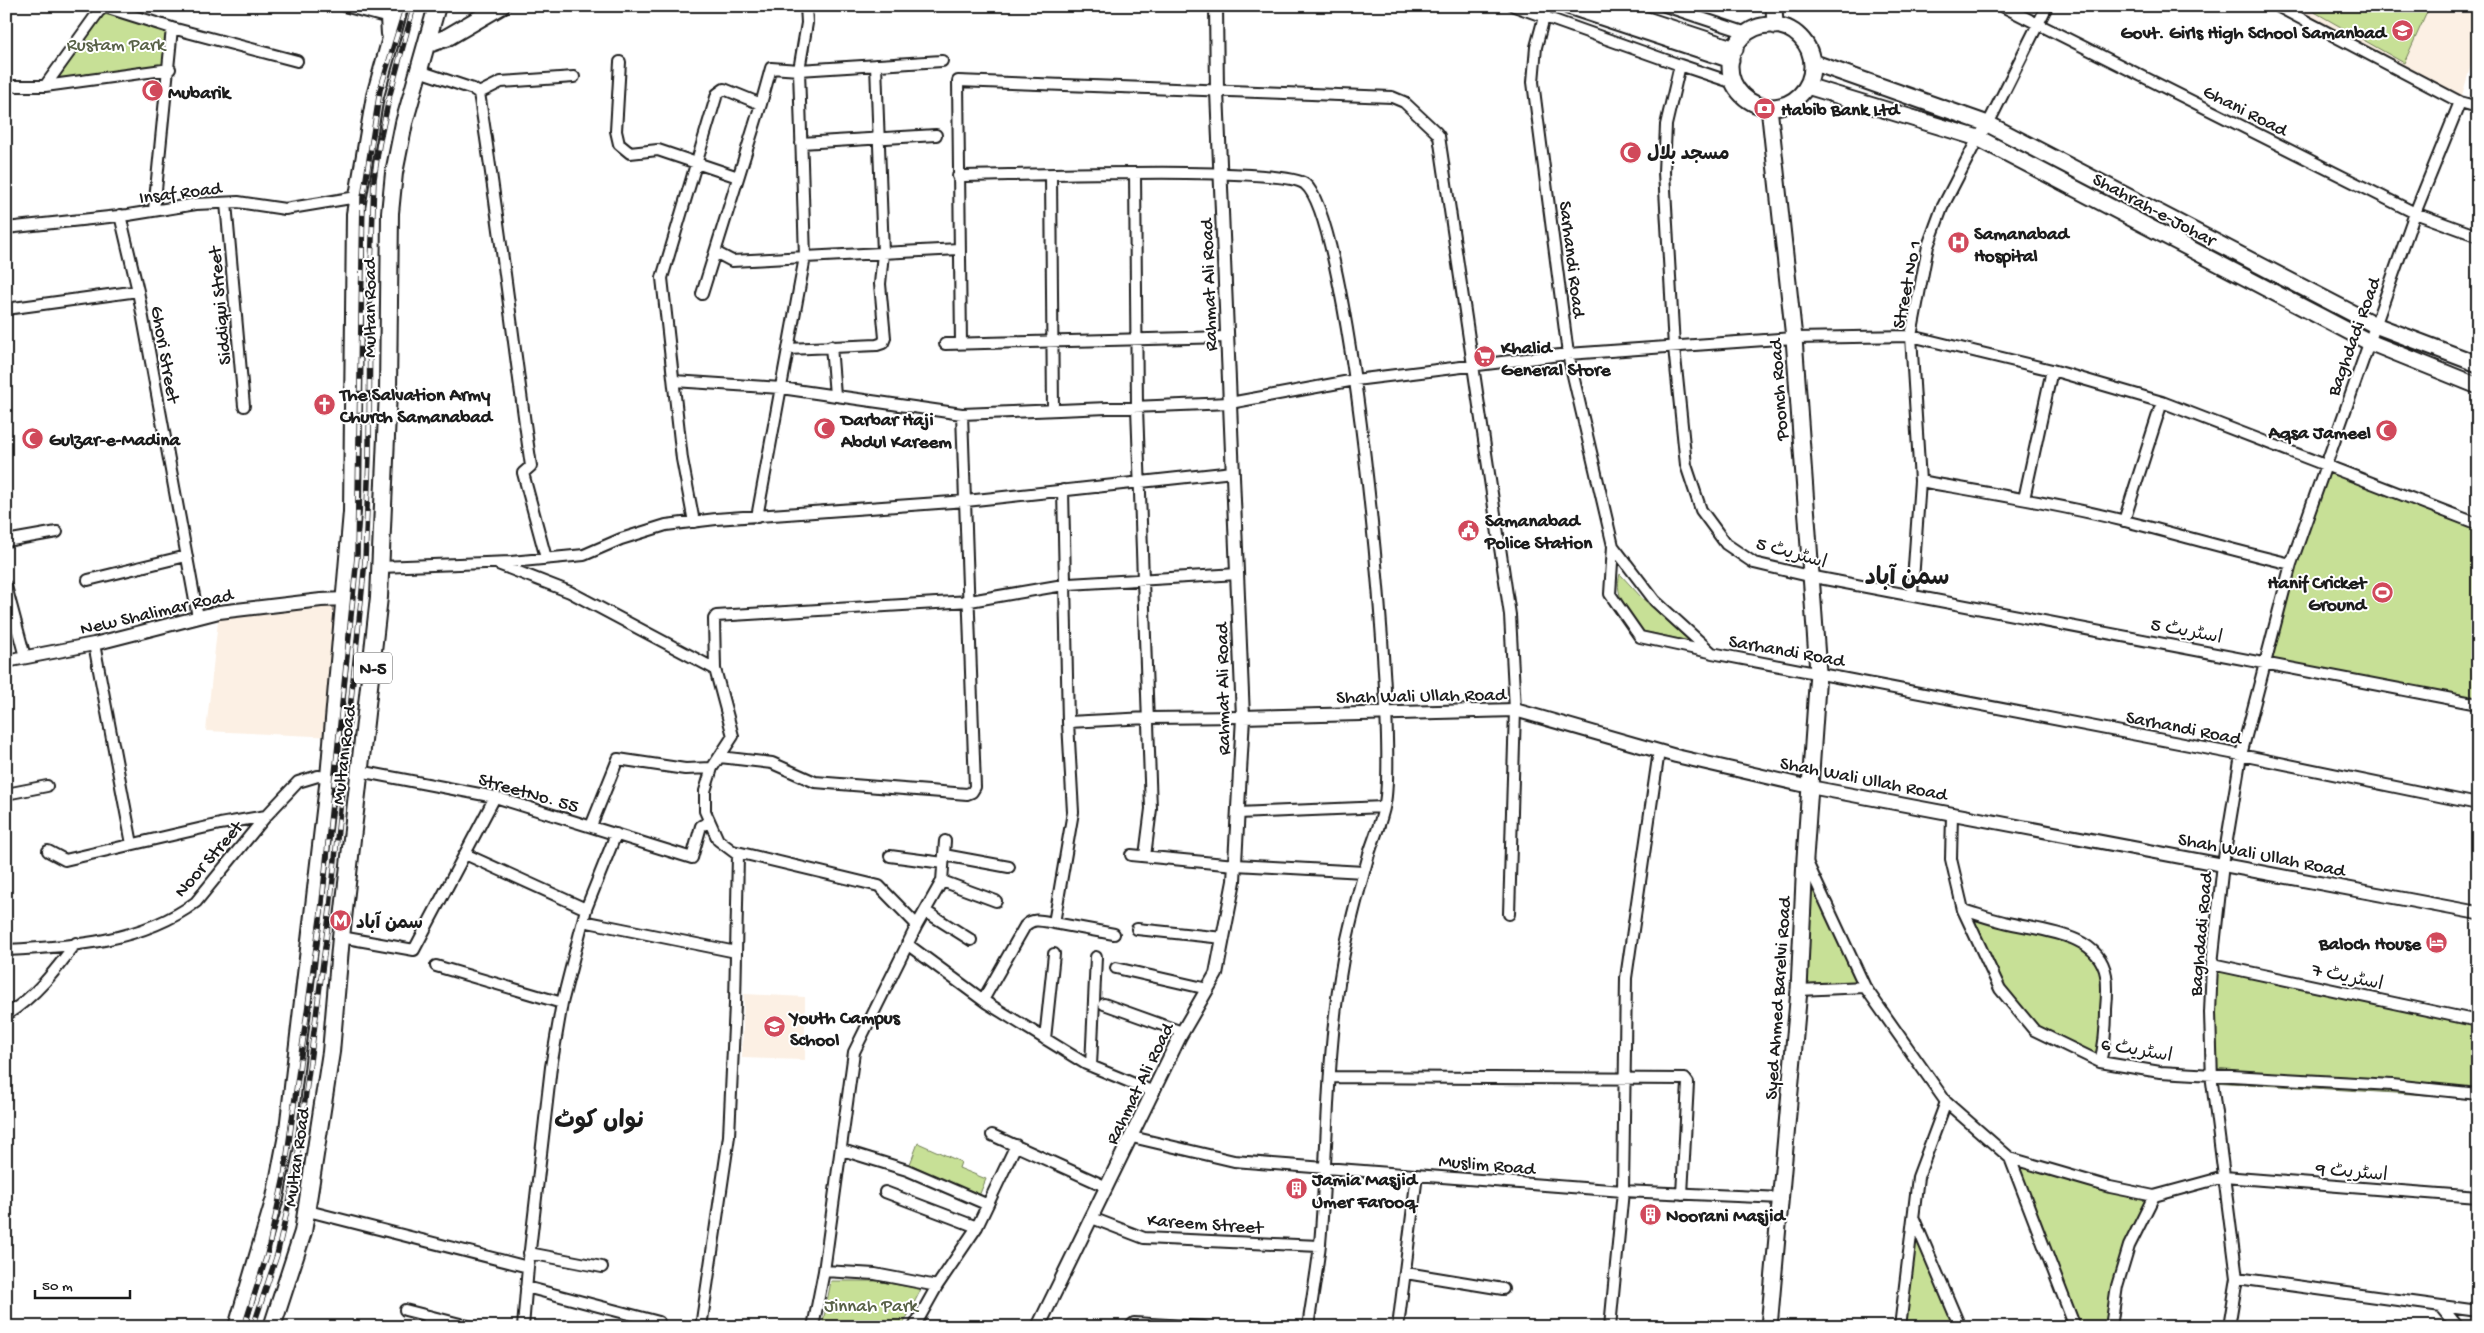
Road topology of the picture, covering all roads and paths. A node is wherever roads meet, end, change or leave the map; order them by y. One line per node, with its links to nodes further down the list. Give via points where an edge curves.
1 (344, 6): 16 (street)
2 (400, 6): 22 (main road, Multan Road / N-5)
3 (437, 6): 23 (main road, Multan Road / N-5)
4 (501, 6): 23 (main road, via 446,38)
5 (806, 6): 32 (street, via 807,23)
6 (1216, 6): 39 (street, Rahmat Ali Road)
7 (1514, 6): 17 (street)
8 (1547, 6): 17 (street, Sarhandi Road)
9 (1568, 6): 24 (main road)
10 (1604, 6): 24 (main road)
11 (1665, 6): 21 (street)
12 (1774, 6): 19 (main road)
13 (2002, 6): 18 (street, Ghani Road)
14 (2046, 6): 18 (street, Street No 1)
15 (2277, 6): 41 (street)
16 (386, 12): 22 (main road)
17 (1542, 16): 30 (street); 82 (street, Sarhandi Road, via 1533,82)
18 (2037, 25): 45 (street, Street No 1); 59 (street, Ghani Road)
19 (1775, 26): 21 (main road); 28 (main road, via 1789,29 1800,37)
20 (172, 28): 26 (street); 31 (street); 37 (street, via 105,7)
21 (1747, 33): 24 (main road)
22 (390, 39): 56 (main road, Multan Road / N-5, via 375,96)
23 (426, 45): 33 (main road, Multan Road / N-5)
24 (1733, 54): 35 (main road)
25 (942, 61): 29 (street)
26 (297, 62)
27 (620, 62): 50 (street, via 616,131 619,144 630,153 658,150)
28 (1812, 62): 38 (main road); 45 (main road, Shahrah-e-Johar)
29 (876, 65): 32 (street); 47 (street)
30 (1680, 65): 35 (street); 80 (street, اسٹریٹ 5, via 1666,126 1664,172)
31 (170, 69): 37 (street); 58 (street)
32 (799, 70): 42 (street, via 771,68); 49 (street)
33 (419, 71): 40 (street); 115 (main road, Multan Road / N-5, via 399,146 390,213 388,391)
34 (574, 77): 40 (street, via 501,82)
35 (1734, 83): 43 (main road, via 1748,99)
36 (6, 86): 37 (street)
37 (45, 86)
38 (1807, 86): 43 (main road, via 1791,102); 48 (main road, Shahrah-e-Johar)
39 (1217, 92): 51 (street, Rahmat Ali Road); 53 (street, via 958,81); 84 (street, via 1399,98 1436,132)
40 (479, 93): 112 (street, via 531,466 523,475)
41 (2460, 102): 44 (street); 59 (street, Baghdadi Road)
42 (761, 104): 50 (street, via 719,91); 55 (street)
43 (1769, 107): 73 (main road, Poonch Road)
44 (2478, 108)
45 (1988, 124): 48 (street, Street No 1); 70 (main road, Shahrah-e-Johar)
46 (936, 135): 47 (street)
47 (879, 138): 49 (street); 65 (street)
48 (1978, 138): 71 (street, Street No 1, via 1942,208 1928,246); 76 (main road, Shahrah-e-Johar)
49 (801, 143): 66 (street)
50 (696, 164): 55 (street); 87 (street, via 662,278)
51 (1221, 173): 52 (street); 72 (street, Rahmat Ali Road); 86 (street, via 1296,178 1311,189 1331,248)
52 (1135, 174): 54 (street); 74 (street)
53 (958, 176): 54 (street); 63 (street)
54 (1051, 176): 75 (street)
55 (738, 177): 64 (street)
56 (357, 197): 57 (street, Insaf Road, via 285,210); 123 (main road, Multan Road / N-5, via 352,512)
57 (226, 203): 58 (street, Insaf Road); 93 (street, Siddiqui Street)
58 (154, 210): 60 (street, Insaf Road)
59 (2415, 213): 62 (street, Ghani Road); 70 (street, Baghdadi Road)
60 (120, 215): 61 (street, Insaf Road); 67 (street, Ghori Street)
61 (6, 228)
62 (2478, 236)
63 (960, 249): 65 (street); 78 (street)
64 (715, 252): 66 (street, via 732,261); 68 (street)
65 (883, 253): 66 (street); 79 (street, via 880,284 883,343)
66 (805, 257): 81 (street)
67 (138, 291): 69 (street); 111 (street, Ghori Street)
68 (702, 294)
69 (6, 309)
70 (2375, 325): 76 (street, Baghdadi Road); 83 (main road, Shahrah-e-Johar)
71 (1911, 336): 73 (street); 85 (street); 99 (street, Street No 1)
72 (1228, 338): 74 (street); 92 (street, Rahmat Ali Road)
73 (1794, 338): 80 (street); 117 (main road, Poonch Road)
74 (1136, 339): 75 (street); 94 (street)
75 (1052, 341): 78 (street); 95 (street)
76 (2369, 342): 88 (main road, Shahrah-e-Johar); 97 (street, Baghdadi Road)
77 (945, 344): 78 (street)
78 (961, 344)
79 (831, 346): 81 (street); 90 (street)
80 (1674, 347): 82 (street); 117 (street, اسٹریٹ 5, via 1686,465 1701,510 1726,544 1754,563)
81 (788, 349): 89 (street)
82 (1568, 354): 84 (street); 110 (street, Sarhandi Road)
83 (2478, 364)
84 (1474, 366): 86 (street); 134 (street, via 1510,615)
85 (2052, 370): 91 (street); 102 (street)
86 (1355, 380): 92 (street); 135 (street, via 1380,616)
87 (674, 381): 89 (street); 106 (street, via 682,459)
88 (2478, 386)
89 (781, 388): 90 (street); 104 (street)
90 (835, 396): 96 (street)
91 (2162, 402): 97 (street); 105 (street)
92 (1230, 403): 94 (street); 98 (street, Rahmat Ali Road)
93 (244, 406)
94 (1137, 407): 95 (street); 100 (street)
95 (1053, 410): 96 (street)
96 (962, 414): 103 (street)
97 (2325, 464): 107 (street); 114 (street, Baghdadi Road)
98 (1234, 472): 100 (street); 116 (street, Rahmat Ali Road)
99 (1920, 481): 102 (street); 122 (street, Street No 1)
100 (1140, 482): 101 (street); 118 (street)
101 (1063, 490): 103 (street); 120 (street)
102 (2024, 499): 105 (street)
103 (966, 501): 104 (street); 124 (street)
104 (757, 517): 106 (street)
105 (2124, 521): 114 (street)
106 (694, 522): 112 (street, via 666,525 584,555)
107 (2478, 524)
108 (58, 532): 109 (street)
109 (6, 541)
110 (1613, 546): 127 (street, Sarhandi Road, via 1655,601); 127 (street, via 1610,594 1640,637)
111 (186, 556): 119 (street); 125 (street, Ghori Street)
112 (546, 558): 113 (street)
113 (494, 562): 115 (street); 131 (street, via 570,592)
114 (2291, 564): 130 (street, Baghdadi Road)
115 (380, 567): 143 (main road, Multan Road / N-5)
116 (1238, 574): 118 (street); 137 (street, Rahmat Ali Road)
117 (1809, 576): 122 (street, اسٹریٹ 5); 132 (main road, Poonch Road)
118 (1143, 579): 120 (street); 136 (street)
119 (88, 580)
120 (1064, 585): 124 (street); 138 (street)
121 (6, 586): 128 (street)
122 (1912, 595): 130 (street, اسٹریٹ 5)
123 (345, 600): 125 (street, New Shalimar Road, via 228,610); 144 (main road, Multan Road / N-5)
124 (970, 601): 131 (street, via 721,615 714,619); 141 (street, via 972,792 815,782 772,763)
125 (198, 617): 126 (street, New Shalimar Road)
126 (94, 644): 128 (street, New Shalimar Road); 158 (street)
127 (1712, 653): 132 (street, Sarhandi Road)
128 (25, 657): 129 (street, New Shalimar Road)
129 (6, 661)
130 (2265, 662): 133 (street, اسٹریٹ 5); 140 (street, Baghdadi Road)
131 (715, 669): 141 (street, via 733,736)
132 (1818, 672): 140 (street, Sarhandi Road); 146 (main road, Syed Ahmed Barelvi Road)
133 (2478, 704)
134 (1515, 710): 135 (street, Shah Wali Ullah Road); 139 (street, Shah Wali Ullah Road); 177 (street)
135 (1386, 714): 137 (street, Shah Wali Ullah Road); 150 (street)
136 (1148, 718): 137 (street); 138 (street); 164 (street, via 1151,810)
137 (1244, 718): 151 (street, Rahmat Ali Road)
138 (1068, 722): 179 (street, via 1073,812)
139 (1659, 751): 146 (street, Shah Wali Ullah Road); 209 (street, via 1626,978)
140 (2241, 755): 149 (street, Sarhandi Road); 167 (street, Baghdadi Road)
141 (720, 757): 142 (street)
142 (712, 768): 154 (street, via 705,791 705,811); 155 (street, via 685,770 618,759)
143 (360, 772): 148 (street, StreetNo. 55); 183 (main road, Multan Road / N-5)
144 (329, 777): 153 (street, Noor Street, via 318,776 298,782); 249 (main road, Multan Road / N-5, via 288,1130 275,1198)
145 (47, 786): 147 (street)
146 (1810, 787): 152 (street, Shah Wali Ullah Road); 165 (main road, Syed Ahmed Barelvi Road)
147 (6, 794)
148 (495, 797): 155 (street, StreetNo. 55); 161 (street)
149 (2478, 804)
150 (1384, 807): 151 (street); 170 (street)
151 (1238, 813): 168 (street, Rahmat Ali Road)
152 (1952, 814): 167 (street, Shah Wali Ullah Road); 174 (street, اسٹریٹ 6, via 1951,859)
153 (266, 816): 158 (street); 186 (street, Noor Street, via 196,902 182,912 118,938)
154 (709, 822): 156 (street, StreetNo. 55, via 701,826 692,858); 160 (street, via 718,840)
155 (591, 826): 156 (street, StreetNo. 55)
156 (616, 834): 173 (street)
157 (945, 841): 166 (street)
158 (132, 844): 159 (street, via 65,860)
159 (48, 850)
160 (733, 851): 180 (street, via 879,886); 189 (street, via 738,855)
161 (465, 854): 173 (street); 183 (street, via 414,950)
162 (1131, 855): 164 (street)
163 (890, 856): 166 (street)
164 (1145, 856): 168 (street)
165 (1805, 858): 195 (street); 197 (main road, Syed Ahmed Barelvi Road)
166 (944, 859): 169 (street); 171 (street)
167 (2223, 864): 176 (street, Shah Wali Ullah Road); 192 (street, Baghdadi Road)
168 (1235, 865): 170 (street); 184 (street, Rahmat Ali Road)
169 (1009, 867)
170 (1364, 872): 208 (street, via 1342,966 1333,1025)
171 (942, 881): 172 (street); 175 (street)
172 (996, 901)
173 (586, 909): 178 (street)
174 (1963, 910): 205 (street, اسٹریٹ 6, via 2000,990 2034,1030); 205 (street, via 2066,937 2087,946 2100,959 2106,974 2107,994 2105,1043)
175 (925, 911): 180 (street); 185 (street)
176 (2478, 913)
177 (1509, 914)
178 (583, 921): 189 (street); 199 (street)
179 (1054, 924): 182 (street); 198 (street, via 1036,920 1025,926)
180 (917, 925): 187 (street)
181 (1137, 929): 184 (street)
182 (1114, 934)
183 (341, 937): 229 (main road, Multan Road / N-5, via 331,1052)
184 (1223, 938): 196 (street, Rahmat Ali Road, via 1216,974)
185 (971, 940)
186 (76, 943): 188 (street, Noor Street); 201 (street, via 50,979 24,1004)
187 (907, 944): 198 (street); 216 (street, via 854,1052)
188 (6, 950)
189 (736, 952): 253 (street, via 729,1136)
190 (1054, 954): 204 (street)
191 (1096, 957): 206 (street)
192 (2212, 964): 202 (street, اسٹریٹ 7); 207 (street, Baghdadi Road)
193 (436, 966): 199 (street)
194 (1116, 968): 196 (street)
195 (1865, 988): 197 (street); 212 (street)
196 (1208, 989): 203 (street, Rahmat Ali Road)
197 (1799, 990): 227 (main road, Syed Ahmed Barelvi Road)
198 (983, 1000): 204 (street)
199 (562, 1003): 234 (street, via 551,1066)
200 (1104, 1004): 203 (street)
201 (6, 1015)
202 (2478, 1021)
203 (1182, 1032): 210 (street, Rahmat Ali Road)
204 (1045, 1039): 206 (street)
205 (2100, 1062): 207 (street, اسٹریٹ 6, via 2160,1072)
206 (1091, 1066): 210 (street)
207 (2211, 1074): 211 (street, اسٹریٹ 6, via 2392,1085); 220 (street, Baghdadi Road)
208 (1330, 1077): 209 (street); 218 (street)
209 (1626, 1080): 222 (street); 224 (street, via 1687,1081)
210 (1154, 1092): 214 (street, Rahmat Ali Road)
211 (2478, 1094)
212 (1946, 1102): 217 (street); 231 (street, via 1918,1176)
213 (992, 1134): 215 (street)
214 (1132, 1137): 218 (street, Muslim Road, via 1234,1161); 221 (street, Rahmat Ali Road)
215 (1016, 1146): 221 (street); 228 (street)
216 (842, 1150): 228 (street, via 907,1170); 237 (street)
217 (2010, 1158): 225 (street, via 2110,1187); 264 (street)
218 (1324, 1167): 219 (street, Muslim Road); 233 (street)
219 (1417, 1174): 222 (street, Muslim Road); 238 (street)
220 (2224, 1177): 225 (street, اسٹریٹ 9); 226 (street, اسٹریٹ 9); 239 (street, Baghdadi Road)
221 (1107, 1187): 230 (street, Rahmat Ali Road)
222 (1623, 1191): 224 (street, Muslim Road); 260 (street)
223 (885, 1192): 232 (street)
224 (1682, 1194): 227 (street, Muslim Road)
225 (2154, 1196): 265 (street, via 2129,1246 2117,1286)
226 (2478, 1197)
227 (1782, 1198): 261 (main road, Syed Ahmed Barelvi Road)
228 (986, 1204): 232 (street)
229 (308, 1211): 235 (street); 250 (main road, Multan Road / N-5, via 296,1260)
230 (1092, 1218): 233 (street, Kareem Street, via 1144,1238); 256 (street, Rahmat Ali Road)
231 (1913, 1218): 262 (street); 263 (street)
232 (977, 1227): 240 (street)
233 (1319, 1246): 258 (street)
234 (529, 1253): 235 (street); 236 (street)
235 (528, 1267): 241 (street)
236 (602, 1267)
237 (824, 1271): 240 (street, via 875,1274); 254 (street)
238 (1406, 1273): 242 (street); 259 (street)
239 (2237, 1278): 243 (street); 266 (street, Baghdadi Road)
240 (937, 1286): 255 (street)
241 (526, 1287): 247 (street); 252 (street)
242 (1504, 1289)
243 (2441, 1306): 245 (street); 267 (street)
244 (405, 1310): 246 (street)
245 (2478, 1311)
246 (428, 1322): 251 (street)
247 (659, 1322)
248 (1132, 1325): 257 (street)
249 (237, 1327)
250 (272, 1327)
251 (472, 1327)
252 (523, 1327)
253 (701, 1327)
254 (813, 1327)
255 (914, 1327)
256 (1038, 1327)
257 (1204, 1327)
258 (1308, 1327)
259 (1398, 1327)
260 (1610, 1327)
261 (1769, 1327)
262 (1900, 1327)
263 (1960, 1327)
264 (2075, 1327)
265 (2111, 1327)
266 (2229, 1327)
267 (2458, 1327)

